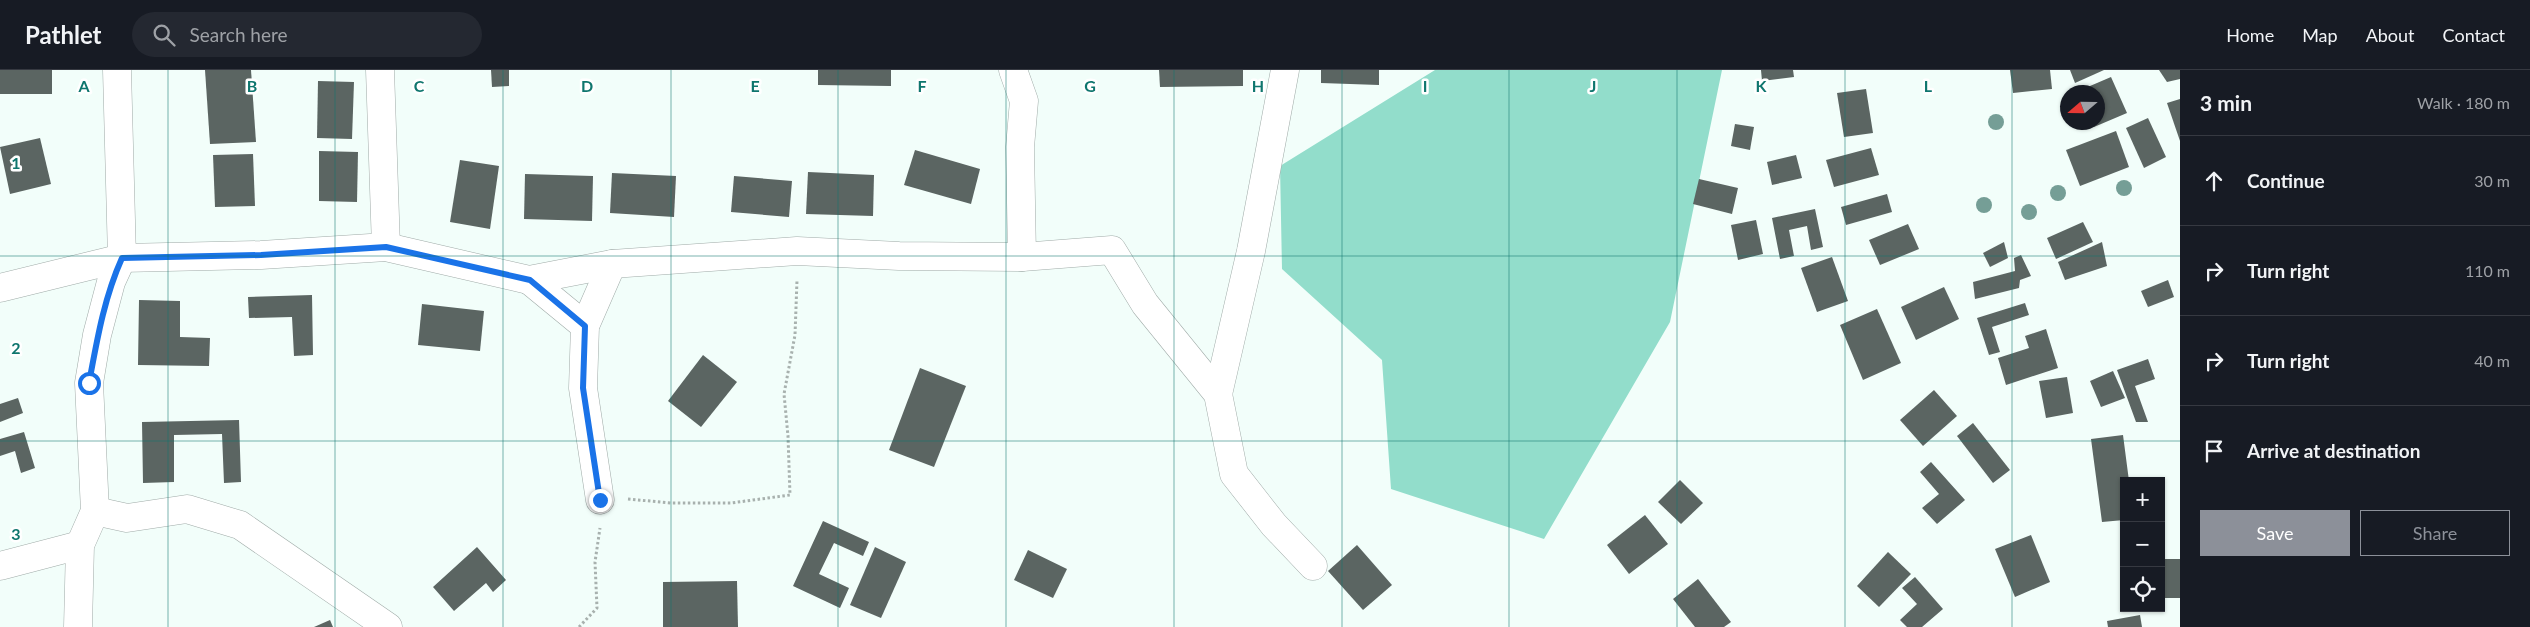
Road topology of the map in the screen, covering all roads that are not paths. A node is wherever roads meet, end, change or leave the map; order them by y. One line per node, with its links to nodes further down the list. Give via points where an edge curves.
1 (117, 70): 7 (street)
2 (380, 70): 5 (street)
3 (1013, 70): 6 (street, via 1024,101 1020,148)
4 (1285, 70): 12 (street, via 1251,251)
5 (386, 247): 7 (street, via 261,255); 9 (street)
6 (1022, 257): 8 (street, via 797,251); 12 (street, via 1112,250 1145,304)
7 (122, 258): 10 (street); 14 (street, via 111,282 89,383)
8 (612, 264): 9 (street); 11 (street)
9 (530, 280): 11 (street)
10 (0, 288)
11 (585, 326): 13 (street, via 583,388)
12 (1218, 394): 17 (street, via 1234,474 1274,525)
13 (600, 500)
14 (95, 511): 15 (street); 19 (street, via 127,518 187,508 240,525)
15 (80, 544): 16 (street); 18 (street)
16 (0, 566)
17 (1313, 566)
18 (78, 627)
19 (388, 627)

